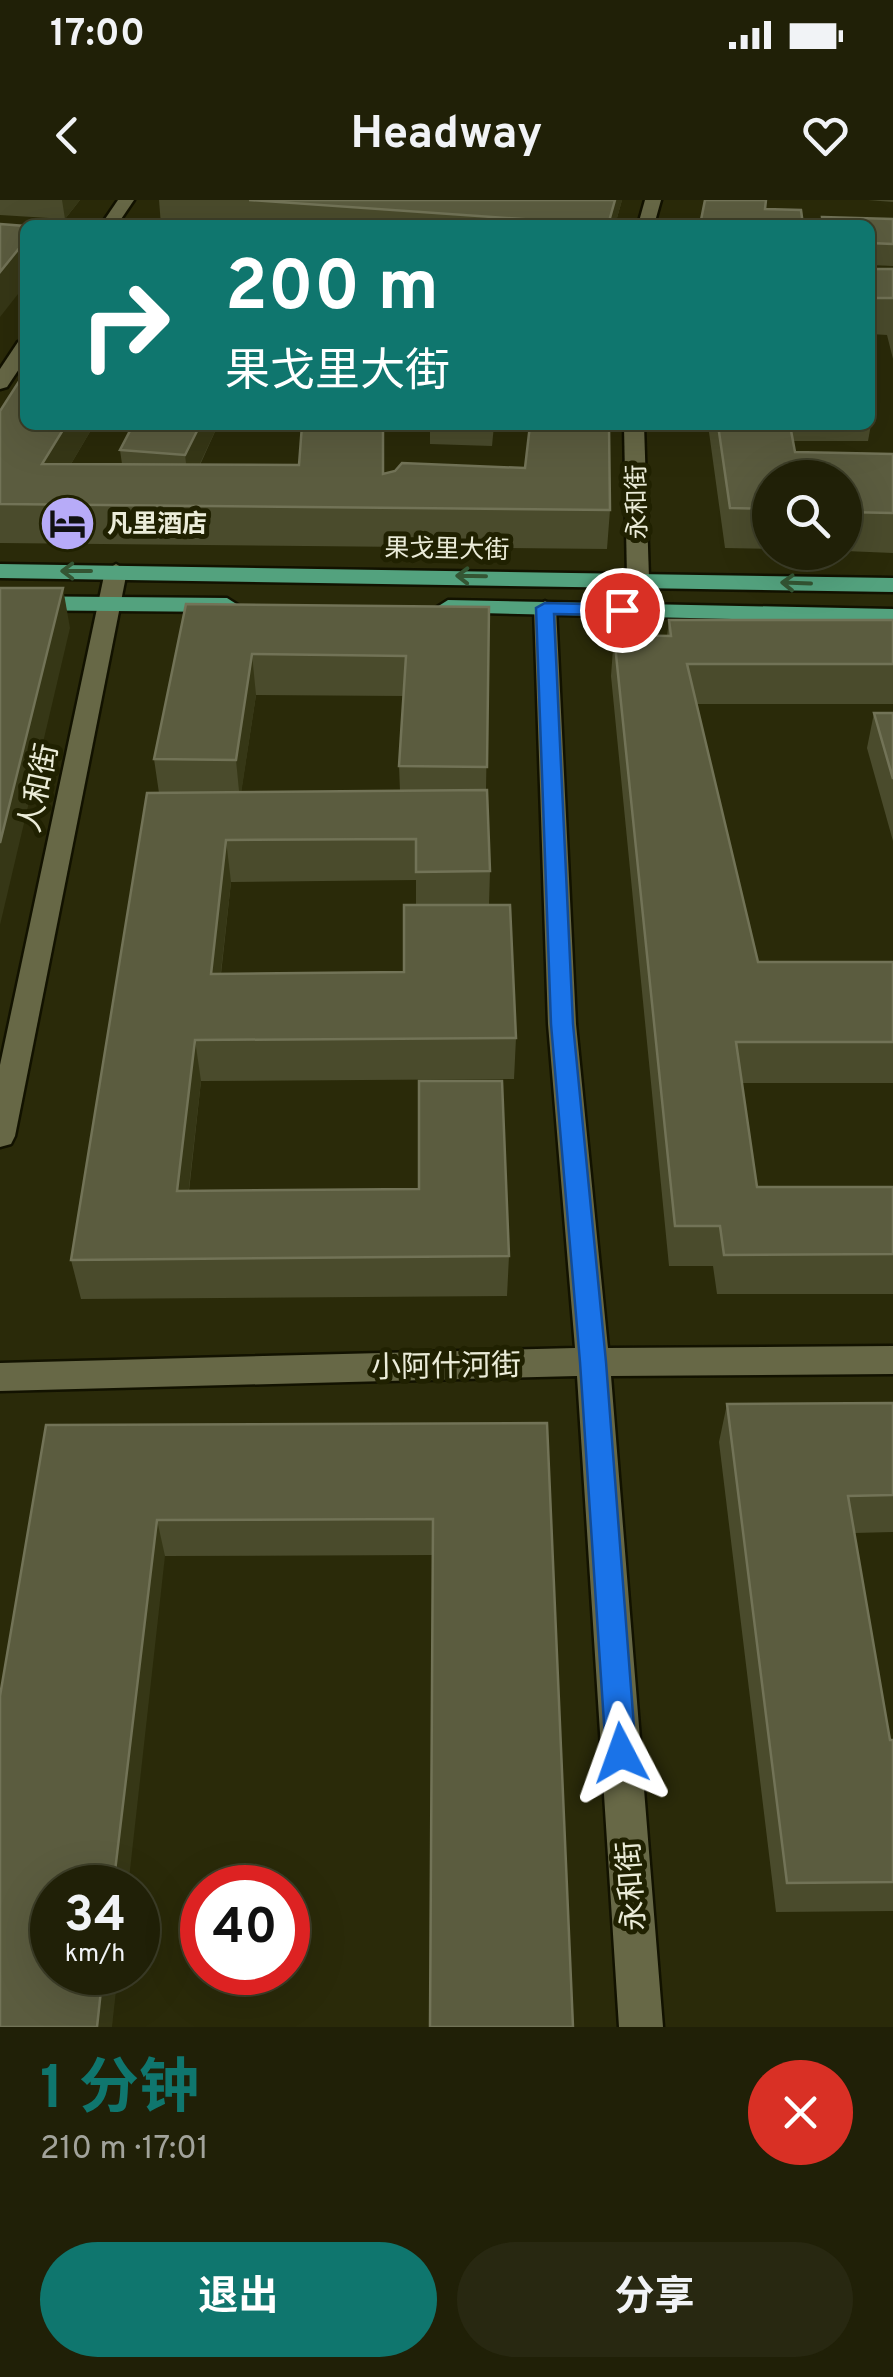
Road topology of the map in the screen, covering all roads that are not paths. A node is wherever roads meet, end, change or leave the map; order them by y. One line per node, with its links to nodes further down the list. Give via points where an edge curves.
1 (20, 353): 2 (street)
2 (0, 383)
3 (634, 430): 6 (street, 永和街)
4 (0, 571): 5 (main road, 果戈里大街, one-way to 4)
5 (116, 571): 6 (main road, 果戈里大街, one-way to 5); 9 (street, 人和街)
6 (638, 578): 7 (main road, 果戈里大街, one-way to 6)
7 (893, 585)
8 (0, 603): 9 (main road)
9 (110, 604): 10 (main road); 14 (street, 人和街)
10 (248, 605)
11 (426, 607): 12 (main road, 果戈里大街)
12 (545, 608): 13 (main road, 果戈里大街); 16 (street, 永和街, via 562,1024)
13 (893, 616)
14 (0, 1136)
15 (893, 1360): 16 (street, 小阿什河街)
16 (593, 1362): 17 (street, 小阿什河街); 18 (street, 永和街)
17 (0, 1377)
18 (641, 2027)

